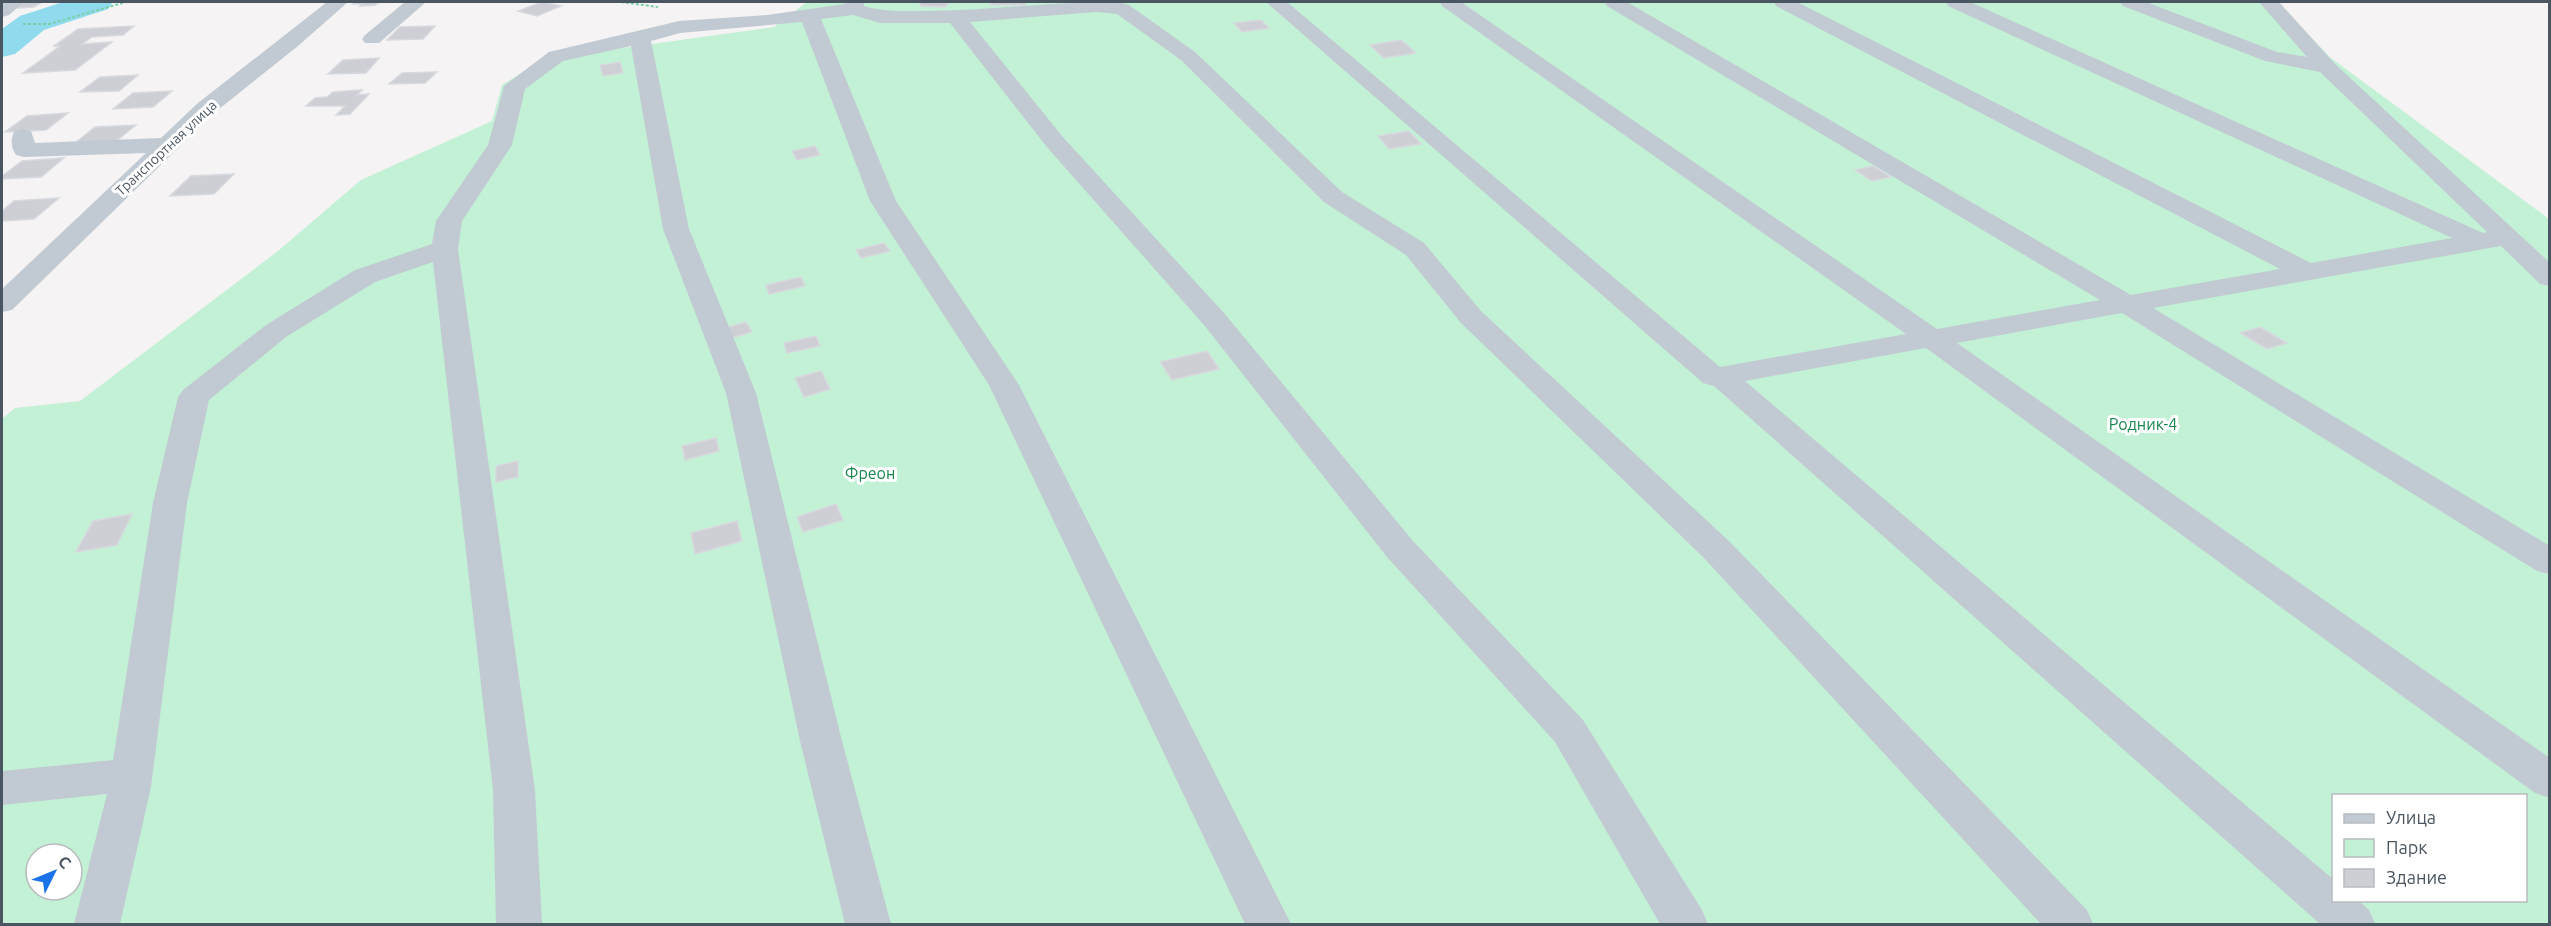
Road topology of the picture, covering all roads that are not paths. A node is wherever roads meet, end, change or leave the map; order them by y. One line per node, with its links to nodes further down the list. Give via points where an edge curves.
1 (14, 2): 13 (street)
2 (338, 2): 19 (street, Транспортная улица, via 207,108)
3 (416, 2): 16 (street)
4 (1276, 2): 27 (street, via 1714,377)
5 (1449, 2): 26 (street)
6 (1614, 2): 25 (street)
7 (1783, 2): 22 (street)
8 (1955, 2): 20 (street)
9 (2130, 2): 17 (street, via 2272,57)
10 (2269, 2): 17 (street)
11 (854, 5): 12 (street); 14 (street, via 880,17)
12 (809, 15): 15 (street, via 679,27); 35 (street, via 883,201 1004,385)
13 (8, 17)
14 (956, 17): 36 (street, via 1054,141 1214,319 1400,549 1569,731); 37 (street, via 1096,6 1122,9 1188,56 1333,196 1414,249 1470,316 1717,550)
15 (640, 38): 21 (street, via 556,56 515,86 500,145 449,221); 34 (street, via 676,229 741,393)
16 (372, 39)
17 (2327, 67): 20 (street)
18 (23, 136): 19 (street, via 24,150)
19 (168, 145): 24 (street, Транспортная улица)
20 (2493, 239): 22 (street); 23 (street)
21 (445, 249): 29 (street, via 365,276 276,331 194,397 170,503); 33 (street, via 514,790)
22 (2307, 272): 25 (street)
23 (2550, 278)
24 (2, 304)
25 (2127, 304): 26 (street); 28 (street)
26 (1931, 338): 27 (street); 30 (street)
27 (1720, 375): 38 (street)
28 (2550, 562)
29 (132, 775): 31 (street); 32 (street)
30 (2550, 781)
31 (2, 789)
32 (97, 924)
33 (519, 924)
34 (868, 924)
35 (1268, 924)
36 (1685, 924)
37 (2070, 924)
38 (2352, 924)

